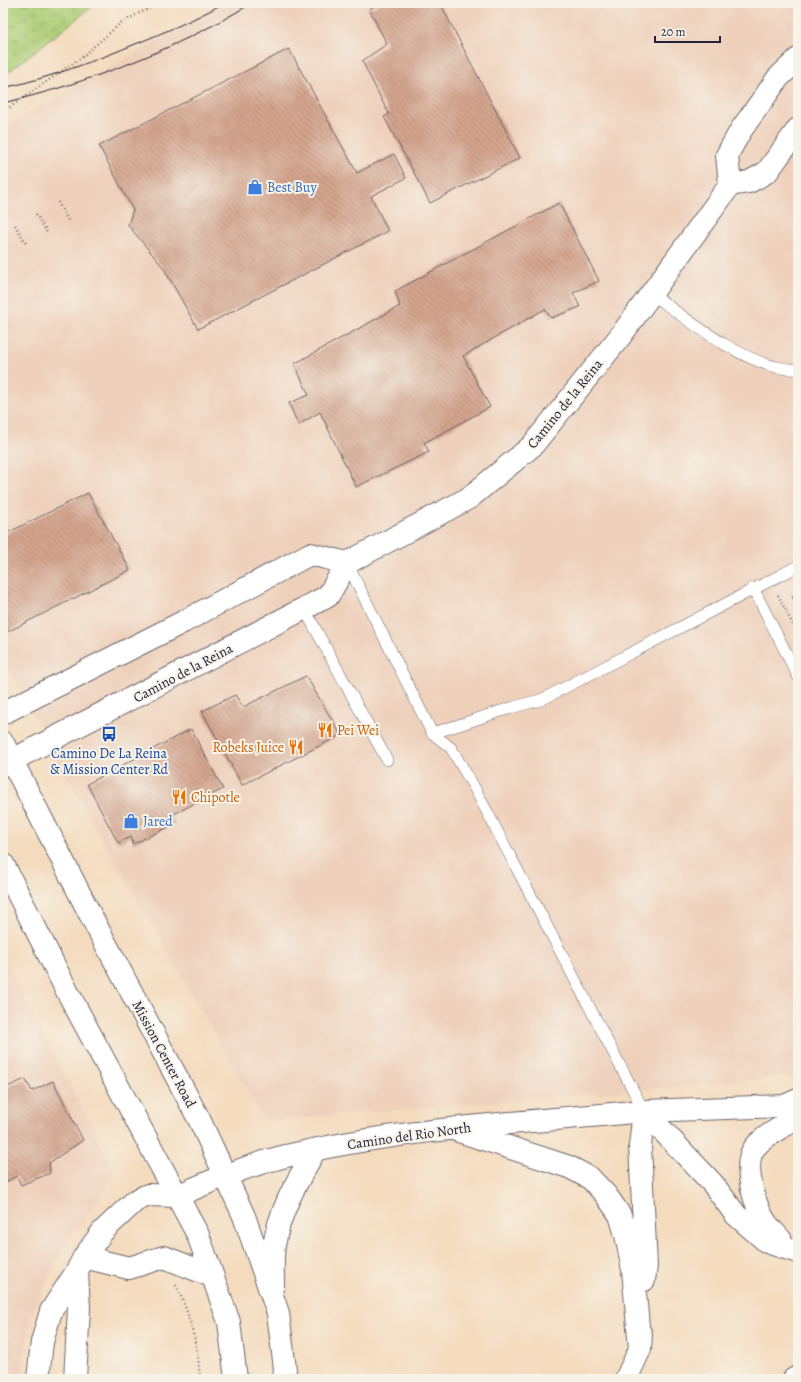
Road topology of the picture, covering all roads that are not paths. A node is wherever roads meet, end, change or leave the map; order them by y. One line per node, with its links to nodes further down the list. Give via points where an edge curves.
1 (798, 59): 3 (main road, via 778,78 741,130 727,155)
2 (798, 129): 3 (main road, via 767,172 749,182)
3 (730, 185): 4 (main road, Camino de la Reina)
4 (651, 293): 5 (lane, via 715,340 768,365); 6 (main road, Camino de la Reina, via 622,334 532,446 469,498)
5 (798, 369)
6 (347, 563): 9 (main road, Camino de la Reina, via 328,596); 11 (main road, via 310,554); 12 (lane)
7 (798, 566): 8 (lane)
8 (753, 588): 10 (lane); 12 (lane, via 541,700 510,707)
9 (304, 608): 13 (main road, Camino de la Reina); 14 (lane)
10 (798, 676)
11 (3, 713)
12 (432, 733): 17 (lane, via 451,748 474,787)
13 (6, 756): 20 (main road, Mission Center Road, via 200,1121)
14 (387, 760)
15 (3, 864): 21 (main road, via 67,991)
16 (795, 1109): 17 (main road, Camino del Rio North); 22 (main road, via 754,1148 750,1174 754,1197 765,1222)
17 (644, 1111): 18 (main road, Camino del Rio North); 22 (main road, via 713,1184 736,1215 767,1242); 26 (main road, via 640,1146 646,1266)
18 (453, 1129): 19 (main road, Camino del Rio North, via 381,1137); 26 (main road, via 569,1167 590,1178 606,1195 620,1215 626,1235)
19 (315, 1150): 20 (main road, Camino del Rio North, via 281,1157); 25 (main road, via 290,1194 274,1246)
20 (225, 1175): 21 (main road, Camino del Rio North); 25 (main road, Mission Center Road, via 244,1216)
21 (177, 1196): 23 (main road, Camino del Rio North, via 148,1195 130,1204 103,1231); 24 (main road, via 198,1235)
22 (793, 1250)
23 (81, 1264): 24 (main road, via 129,1268 164,1257); 28 (main road, Camino del Rio North, via 51,1311 42,1342); 29 (main road)
24 (212, 1276): 30 (main road, via 229,1322)
25 (273, 1301): 31 (main road, Mission Center Road, via 278,1313 286,1369)
26 (640, 1349): 32 (main road)
27 (798, 1377): 33 (main road)
28 (38, 1379)
29 (75, 1379)
30 (236, 1379)
31 (284, 1379)
32 (626, 1379)
33 (794, 1379)

